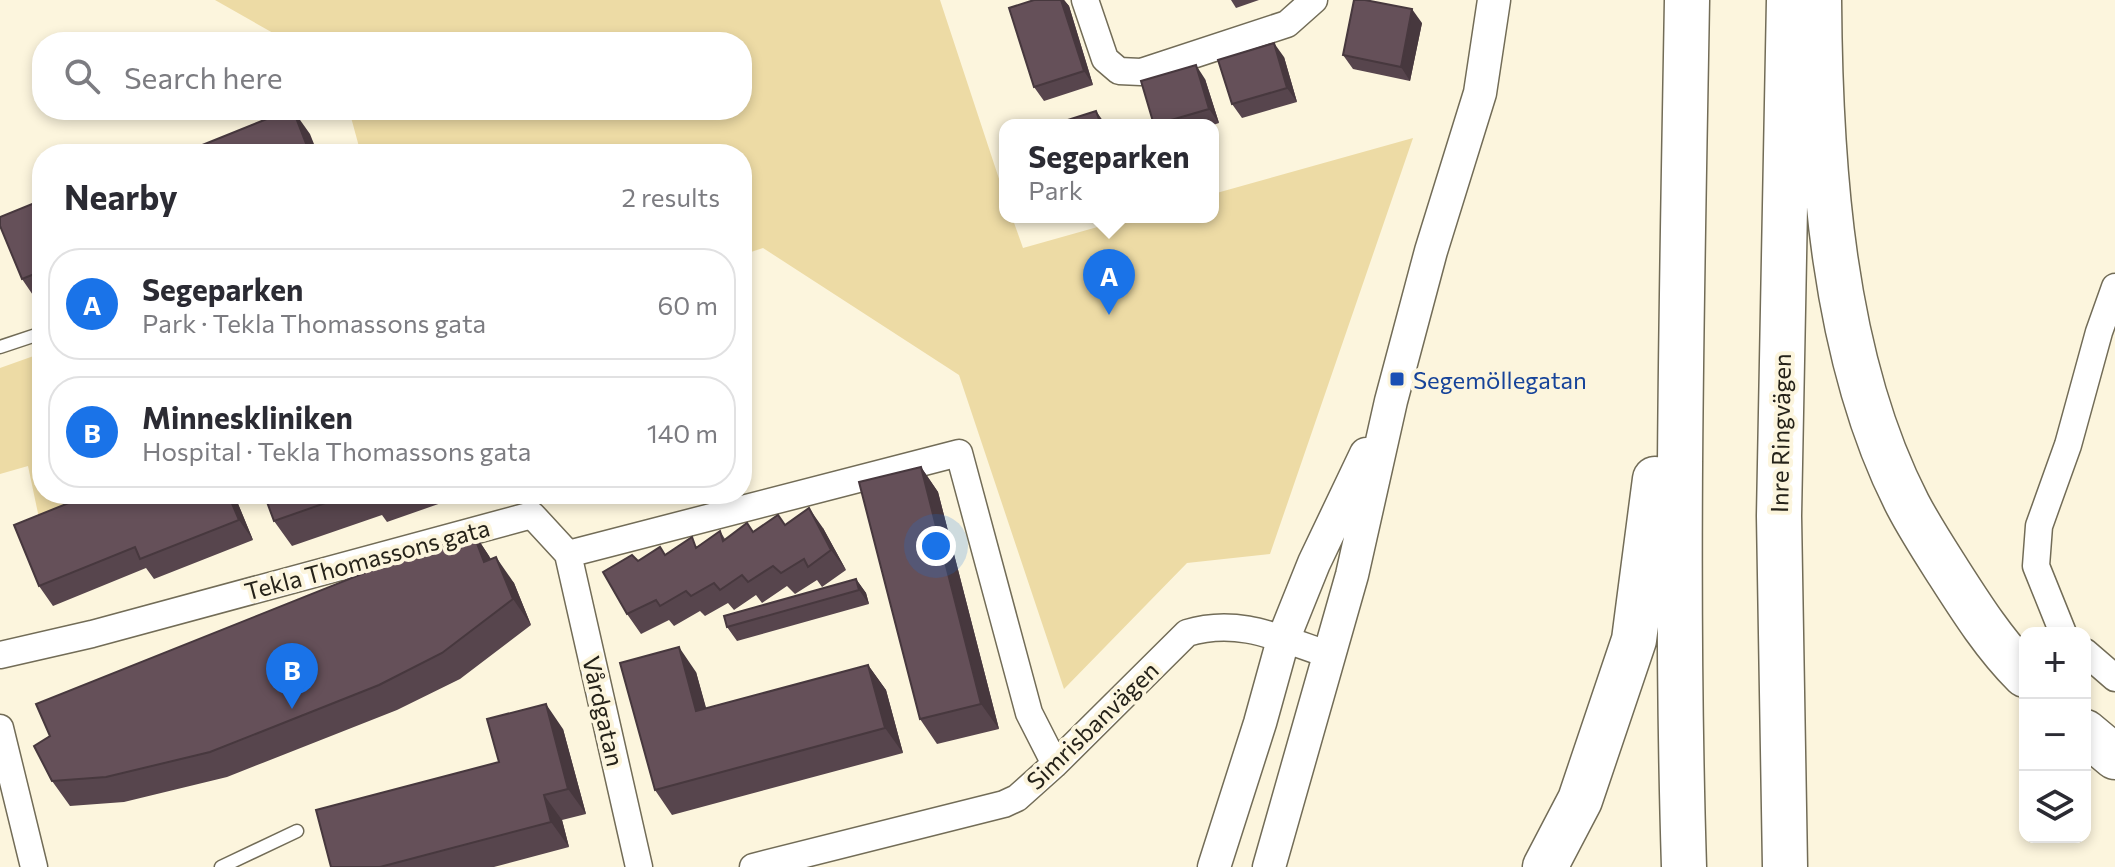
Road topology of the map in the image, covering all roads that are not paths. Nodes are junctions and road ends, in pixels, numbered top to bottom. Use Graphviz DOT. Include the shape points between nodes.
graph roads {
  1 [pos="1085,0"];
  2 [pos="1314,0"];
  3 [pos="1494,0"];
  4 [pos="1687,0"];
  5 [pos="1789,0"];
  6 [pos="1819,0"];
  7 [pos="1684,190"];
  8 [pos="2115,287"];
  9 [pos="32,336"];
  10 [pos="0,347"];
  11 [pos="1391,401"];
  12 [pos="568,554"];
  13 [pos="2061,627"];
  14 [pos="1283,640"];
  15 [pos="0,655"];
  16 [pos="1330,655"];
  17 [pos="2091,657"];
  18 [pos="2019,668"];
  19 [pos="2115,678"];
  20 [pos="0,728"];
  21 [pos="2091,737"];
  22 [pos="2115,757"];
  23 [pos="1055,764"];
  24 [pos="297,831"];
  25 [pos="34,867"];
  26 [pos="221,867"];
  27 [pos="639,867"];
  28 [pos="753,867"];
  29 [pos="1214,867"];
  30 [pos="1269,867"];
  31 [pos="1545,867"];
  32 [pos="1684,867"];
  33 [pos="1785,867"];
  1 -- 2 [label="street" via="1105,59 1119,71 1141,72 1287,24"];
  3 -- 11 [label="street" via="1480,93"];
  4 -- 7 [label="highway"];
  5 -- 33 [label="highway, Inre Ringvägen" via="1779,516"];
  6 -- 18 [label="highway" via="1828,211 1857,366 1907,504 1974,613"];
  7 -- 31 [label="highway" via="1651,526 1634,640 1580,800"];
  7 -- 32 [label="highway"];
  8 -- 13 [label="street" via="2039,526 2036,566"];
  9 -- 10 [label="lane"];
  11 -- 14 [label="street"];
  11 -- 16 [label="street"];
  12 -- 15 [label="street, Tekla Thomassons gata" via="532,515"];
  12 -- 23 [label="street" via="959,453 1029,713"];
  12 -- 27 [label="street, Vårdgatan"];
  14 -- 16 [label="street, Simrisbanvägen"];
  14 -- 23 [label="street, Simrisbanvägen" via="1229,626 1187,633"];
  14 -- 29 [label="street"];
  16 -- 30 [label="street"];
  17 -- 19 [label="street"];
  20 -- 25 [label="street"];
  21 -- 22 [label="highway"];
  23 -- 28 [label="street, Simrisbanvägen" via="1004,804"];
  24 -- 26 [label="lane"];
}
